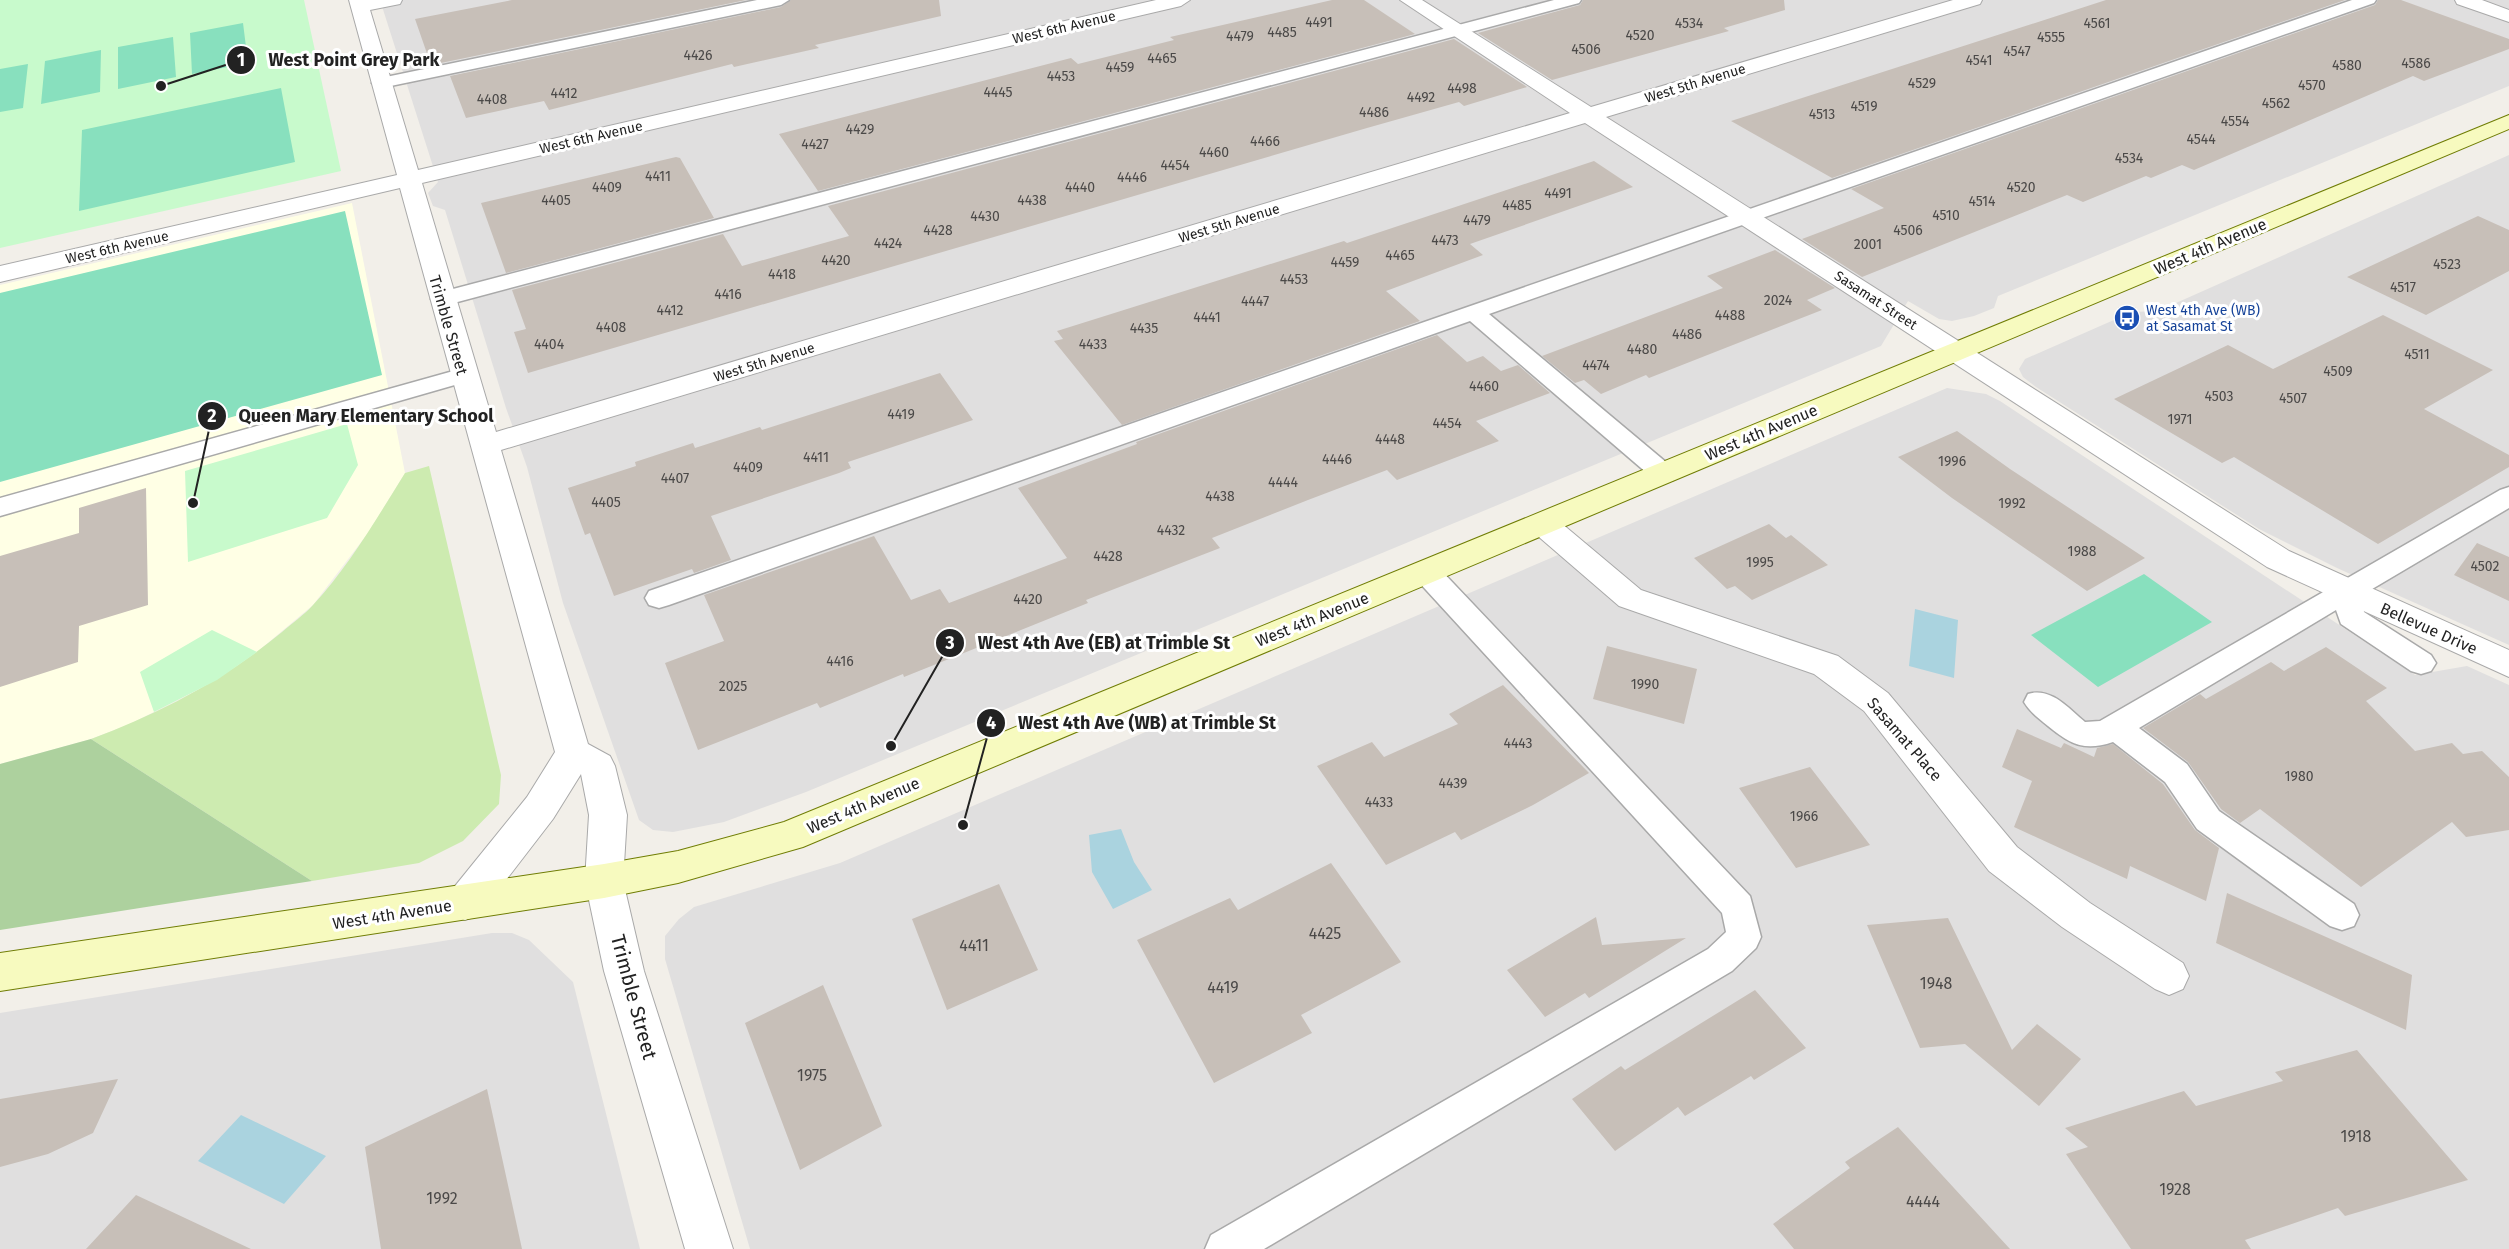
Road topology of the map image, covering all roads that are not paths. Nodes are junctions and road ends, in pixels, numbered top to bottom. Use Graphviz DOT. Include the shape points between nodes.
graph roads {
  1 [pos="393,0"];
  2 [pos="781,0"];
  3 [pos="1181,0"];
  4 [pos="1409,0"];
  5 [pos="1572,0"];
  6 [pos="1973,0"];
  7 [pos="2368,0"];
  8 [pos="2464,0"];
  9 [pos="359,3"];
  10 [pos="2509,16"];
  11 [pos="1456,30"];
  12 [pos="381,83"];
  13 [pos="1588,115"];
  14 [pos="2509,121"];
  15 [pos="408,179"];
  16 [pos="1745,216"];
  17 [pos="0,274"];
  18 [pos="442,299"];
  19 [pos="1473,312"];
  20 [pos="1955,350"];
  21 [pos="464,375"];
  22 [pos="485,445"];
  23 [pos="1664,474"];
  24 [pos="2509,496"];
  25 [pos="0,507"];
  26 [pos="1543,524"];
  27 [pos="1426,572"];
  28 [pos="2348,593"];
  29 [pos="659,598"];
  30 [pos="2421,663"];
  31 [pos="2509,664"];
  32 [pos="2039,702"];
  33 [pos="2115,727"];
  34 [pos="573,753"];
  35 [pos="604,881"];
  36 [pos="465,903"];
  37 [pos="2342,915"];
  38 [pos="0,972"];
  39 [pos="2169,976"];
  40 [pos="709,1249"];
  41 [pos="1225,1249"];
  1 -- 9 [label="street"];
  2 -- 12 [label="lane"];
  3 -- 15 [label="street, West 6th Avenue"];
  4 -- 11 [label="street, Sasamat Street"];
  5 -- 11 [label="lane"];
  6 -- 13 [label="street, West 5th Avenue"];
  7 -- 16 [label="lane"];
  8 -- 10 [label="street"];
  9 -- 12 [label="street, Trimble Street"];
  11 -- 13 [label="street, Sasamat Street"];
  11 -- 18 [label="lane"];
  12 -- 15 [label="street, Trimble Street"];
  13 -- 16 [label="street, Sasamat Street"];
  13 -- 22 [label="street, West 5th Avenue"];
  14 -- 20 [label="main road, West 4th Avenue"];
  15 -- 17 [label="street, West 6th Avenue"];
  15 -- 18 [label="street, Trimble Street"];
  16 -- 19 [label="lane"];
  16 -- 20 [label="street, Sasamat Street"];
  18 -- 21 [label="street, Trimble Street"];
  19 -- 23 [label="lane"];
  19 -- 29 [label="lane"];
  20 -- 23 [label="main road, West 4th Avenue"];
  20 -- 28 [label="street, Sasamat Street" via="2278,559"];
  21 -- 22 [label="street, Trimble Street"];
  21 -- 25 [label="lane"];
  22 -- 34 [label="street, Trimble Street"];
  23 -- 26 [label="main road, West 4th Avenue"];
  24 -- 28 [label="lane"];
  26 -- 27 [label="main road, West 4th Avenue"];
  26 -- 39 [label="street, Sasamat Place" via="1630,598 1826,665 1876,702 2003,859 2076,915"];
  27 -- 35 [label="main road, West 4th Avenue" via="790,836 678,867"];
  27 -- 41 [label="lane" via="1738,907 1744,937 1720,960"];
  28 -- 30 [label="lane" via="2351,617"];
  28 -- 31 [label="street, Bellevue Drive"];
  28 -- 33 [label="lane"];
  32 -- 33 [label="lane" via="2079,734 2105,733"];
  33 -- 37 [label="lane" via="2176,773 2208,820"];
  34 -- 35 [label="street, Trimble Street" via="597,766 608,815"];
  34 -- 36 [label="street" via="540,808"];
  35 -- 36 [label="main road, West 4th Avenue"];
  35 -- 40 [label="street, Trimble Street" via="624,970"];
  36 -- 38 [label="main road, West 4th Avenue"];
}
